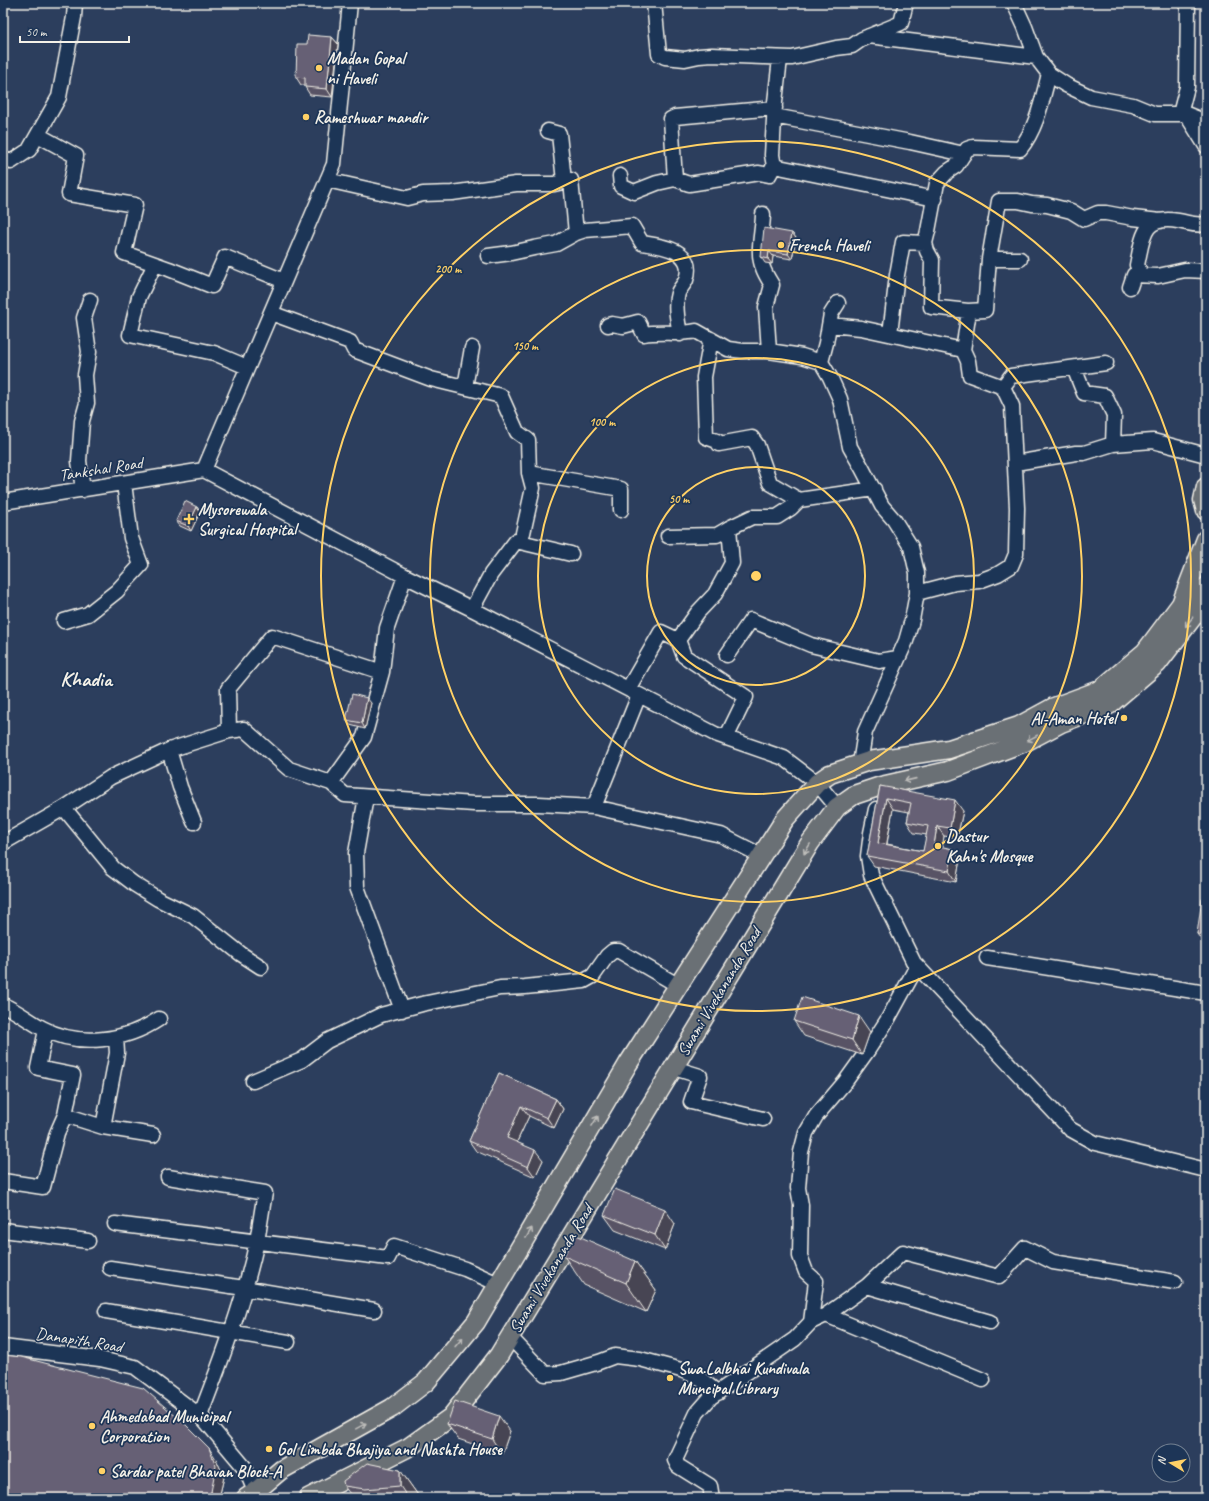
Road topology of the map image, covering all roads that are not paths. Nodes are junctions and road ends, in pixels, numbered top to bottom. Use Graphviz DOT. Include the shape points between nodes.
graph roads {
  1 [pos="74,3"];
  2 [pos="350,3"];
  3 [pos="654,3"];
  4 [pos="906,3"];
  5 [pos="1014,3"];
  6 [pos="1188,3"];
  7 [pos="868,36"];
  8 [pos="1036,57"];
  9 [pos="780,59"];
  10 [pos="1049,74"];
  11 [pos="774,112"];
  12 [pos="1183,114"];
  13 [pos="1206,122"];
  14 [pos="548,131"];
  15 [pos="38,135"];
  16 [pos="1206,146"];
  17 [pos="964,154"];
  18 [pos="3,158"];
  19 [pos="774,166"];
  20 [pos="620,176"];
  21 [pos="675,179"];
  22 [pos="327,180"];
  23 [pos="564,181"];
  24 [pos="935,199"];
  25 [pos="763,214"];
  26 [pos="1160,221"];
  27 [pos="1206,224"];
  28 [pos="576,233"];
  29 [pos="925,243"];
  30 [pos="488,256"];
  31 [pos="989,259"];
  32 [pos="1020,259"];
  33 [pos="155,264"];
  34 [pos="1206,271"];
  35 [pos="1142,274"];
  36 [pos="284,281"];
  37 [pos="1130,287"];
  38 [pos="90,300"];
  39 [pos="838,303"];
  40 [pos="969,311"];
  41 [pos="271,313"];
  42 [pos="608,325"];
  43 [pos="830,325"];
  44 [pos="680,334"];
  45 [pos="890,334"];
  46 [pos="711,339"];
  47 [pos="472,348"];
  48 [pos="963,350"];
  49 [pos="769,351"];
  50 [pos="821,362"];
  51 [pos="1106,363"];
  52 [pos="247,368"];
  53 [pos="1074,368"];
  54 [pos="465,387"];
  55 [pos="1003,387"];
  56 [pos="1113,444"];
  57 [pos="1206,455"];
  58 [pos="1015,463"];
  59 [pos="204,470"];
  60 [pos="529,473"];
  61 [pos="124,483"];
  62 [pos="1206,487"];
  63 [pos="874,489"];
  64 [pos="83,490"];
  65 [pos="799,500"];
  66 [pos="3,502"];
  67 [pos="621,510"];
  68 [pos="1206,511"];
  69 [pos="729,528"];
  70 [pos="523,533"];
  71 [pos="668,536"];
  72 [pos="1206,539"];
  73 [pos="571,554"];
  74 [pos="405,576"];
  75 [pos="1206,587"];
  76 [pos="917,593"];
  77 [pos="472,609"];
  78 [pos="64,621"];
  79 [pos="678,640"];
  80 [pos="727,655"];
  81 [pos="898,658"];
  82 [pos="382,672"];
  83 [pos="633,692"];
  84 [pos="229,731"];
  85 [pos="726,738"];
  86 [pos="169,750"];
  87 [pos="860,764"];
  88 [pos="331,783"];
  89 [pos="817,783"];
  90 [pos="881,786"];
  91 [pos="366,796"];
  92 [pos="594,807"];
  93 [pos="837,807"];
  94 [pos="64,808"];
  95 [pos="194,822"];
  96 [pos="3,843"];
  97 [pos="762,856"];
  98 [pos="987,958"];
  99 [pos="917,966"];
  100 [pos="261,967"];
  101 [pos="679,986"];
  102 [pos="1206,993"];
  103 [pos="3,1005"];
  104 [pos="402,1010"];
  105 [pos="159,1019"];
  106 [pos="46,1030"];
  107 [pos="116,1037"];
  108 [pos="674,1068"];
  109 [pos="253,1081"];
  110 [pos="65,1115"];
  111 [pos="763,1119"];
  112 [pos="103,1127"];
  113 [pos="154,1135"];
  114 [pos="1206,1170"];
  115 [pos="168,1177"];
  116 [pos="3,1181"];
  117 [pos="116,1224"];
  118 [pos="3,1230"];
  119 [pos="88,1241"];
  120 [pos="257,1242"];
  121 [pos="110,1268"];
  122 [pos="1175,1282"];
  123 [pos="498,1284"];
  124 [pos="867,1286"];
  125 [pos="244,1288"];
  126 [pos="374,1310"];
  127 [pos="106,1311"];
  128 [pos="826,1315"];
  129 [pos="811,1322"];
  130 [pos="990,1322"];
  131 [pos="232,1332"];
  132 [pos="510,1338"];
  133 [pos="288,1342"];
  134 [pos="3,1347"];
  135 [pos="983,1380"];
  136 [pos="718,1393"];
  137 [pos="200,1416"];
  138 [pos="253,1496"];
  139 [pos="308,1498"];
  140 [pos="712,1498"];
  1 -- 15 [label="street" via="74,17 59,97"];
  2 -- 22 [label="street" via="334,164"];
  3 -- 9 [label="street" via="659,54 665,58 736,55"];
  4 -- 7 [label="street" via="901,23"];
  5 -- 8 [label="street"];
  6 -- 12 [label="street" via="1187,87"];
  7 -- 8 [label="street"];
  7 -- 9 [label="street" via="852,46"];
  8 -- 10 [label="street"];
  9 -- 11 [label="street"];
  10 -- 12 [label="street" via="1091,97 1133,105 1155,114"];
  10 -- 17 [label="street" via="1029,138 1020,149 973,147 967,149"];
  11 -- 17 [label="street"];
  11 -- 19 [label="street"];
  11 -- 21 [label="street" via="671,119"];
  12 -- 13 [label="street"];
  12 -- 16 [label="street"];
  14 -- 23 [label="street" via="559,134"];
  15 -- 18 [label="street" via="30,150 11,162"];
  15 -- 33 [label="street" via="76,156 69,194 135,204 124,253"];
  17 -- 24 [label="street" via="956,166 938,183"];
  19 -- 21 [label="street" via="769,175 759,173 689,184"];
  19 -- 24 [label="street"];
  20 -- 21 [label="street" via="621,186 634,192"];
  22 -- 23 [label="street" via="407,198 423,194 452,193 516,184 554,184"];
  22 -- 36 [label="street"];
  23 -- 28 [label="street" via="571,180"];
  24 -- 29 [label="street"];
  25 -- 49 [label="street" via="769,232 760,248 762,267 772,286 766,307"];
  26 -- 27 [label="street" via="1177,221 1195,226"];
  26 -- 31 [label="street" via="1106,213 1098,213 1084,219 1071,211 1047,205 995,199"];
  26 -- 35 [label="street" via="1149,225 1145,233 1137,265"];
  28 -- 30 [label="street" via="556,244"];
  28 -- 44 [label="street" via="632,226 642,243 664,246 679,252 688,266 686,280 678,293"];
  29 -- 40 [label="street" via="926,251 932,260 931,307"];
  29 -- 45 [label="street" via="903,242"];
  31 -- 32 [label="street"];
  31 -- 40 [label="street" via="985,310"];
  33 -- 36 [label="street" via="212,286 225,256"];
  33 -- 52 [label="street" via="140,297 130,334 214,353"];
  34 -- 35 [label="street" via="1185,270 1158,276"];
  35 -- 37 [label="street" via="1134,275"];
  36 -- 41 [label="street"];
  38 -- 64 [label="street" via="84,318 89,352 86,375 87,402 82,421 79,461"];
  39 -- 43 [label="street"];
  40 -- 48 [label="street"];
  41 -- 52 [label="street"];
  41 -- 54 [label="street" via="350,342 354,350 431,379"];
  42 -- 44 [label="street" via="623,326 638,322 644,334"];
  43 -- 45 [label="street"];
  43 -- 50 [label="street"];
  44 -- 46 [label="street" via="696,331"];
  45 -- 48 [label="street"];
  46 -- 49 [label="street" via="728,349 743,352"];
  46 -- 65 [label="street" via="704,377 706,437 719,444 752,438 757,445 770,483"];
  47 -- 54 [label="street"];
  48 -- 55 [label="street" via="970,374"];
  49 -- 50 [label="street"];
  50 -- 63 [label="street" via="840,399 850,447"];
  51 -- 53 [label="street"];
  52 -- 59 [label="street"];
  53 -- 55 [label="street" via="1011,376"];
  53 -- 56 [label="street" via="1084,393 1105,396 1114,414"];
  54 -- 60 [label="street" via="501,396 517,432 528,440"];
  55 -- 58 [label="street" via="1012,406"];
  56 -- 57 [label="street" via="1153,441"];
  56 -- 58 [label="street" via="1084,453"];
  58 -- 76 [label="street" via="1016,554 1011,566 979,581 954,583"];
  59 -- 61 [label="street, Tankshal Road"];
  59 -- 74 [label="street"];
  60 -- 67 [label="street" via="621,489"];
  60 -- 70 [label="street" via="533,488"];
  61 -- 64 [label="street, Tankshal Road"];
  61 -- 78 [label="street" via="132,538 141,565 117,590 88,614"];
  62 -- 68 [label="main road" via="1203,500"];
  63 -- 65 [label="street"];
  63 -- 76 [label="street" via="882,506 911,547 917,572"];
  64 -- 66 [label="street, Tankshal Road"];
  65 -- 69 [label="street" via="777,516 752,517"];
  69 -- 71 [label="street" via="717,536"];
  69 -- 79 [label="street" via="732,563 715,594"];
  72 -- 87 [label="main road" via="1181,604 1145,652 1100,690 1054,707 1019,726 949,748"];
  73 -- 77 [label="street" via="516,542 491,574"];
  74 -- 77 [label="street"];
  74 -- 82 [label="street" via="387,628"];
  75 -- 90 [label="main road, Swami Vivekananda Road, one-way" via="1196,613 1157,664 1109,705 948,771"];
  76 -- 81 [label="street" via="906,641"];
  77 -- 83 [label="street"];
  79 -- 83 [label="street" via="661,632"];
  79 -- 85 [label="street" via="684,656 746,696"];
  80 -- 81 [label="street" via="750,620 811,645 879,661"];
  81 -- 87 [label="street" via="865,732"];
  82 -- 84 [label="street" via="272,636 228,689"];
  82 -- 88 [label="street" via="364,737"];
  83 -- 85 [label="street"];
  83 -- 92 [label="street"];
  84 -- 86 [label="street"];
  84 -- 88 [label="street" via="244,729 289,770"];
  85 -- 89 [label="street" via="784,758"];
  86 -- 94 [label="street" via="111,777"];
  86 -- 95 [label="street"];
  87 -- 89 [label="main road" via="830,774"];
  88 -- 91 [label="street" via="345,795"];
  89 -- 93 [label="street"];
  89 -- 97 [label="main road" via="785,819"];
  90 -- 93 [label="main road, Swami Vivekananda Road" via="854,795"];
  90 -- 99 [label="street" via="870,833 870,875"];
  91 -- 92 [label="street" via="474,804"];
  91 -- 104 [label="street" via="356,853 357,887"];
  92 -- 97 [label="street" via="722,835"];
  93 -- 108 [label="main road, Swami Vivekananda Road, one-way" via="810,843"];
  94 -- 96 [label="street"];
  94 -- 100 [label="street" via="113,868 158,899 194,916"];
  97 -- 101 [label="main road"];
  98 -- 102 [label="street"];
  99 -- 114 [label="street" via="1070,1129 1095,1143"];
  99 -- 129 [label="street" via="868,1050 816,1116 806,1134 801,1152 798,1188 801,1205 800,1256 806,1272 816,1282"];
  101 -- 104 [label="street" via="619,950 607,956 593,976 584,981 500,988"];
  123 -- 101 [label="main road, one-way" via="628,1064"];
  103 -- 106 [label="street"];
  104 -- 109 [label="street" via="381,1015 326,1041 302,1060"];
  105 -- 107 [label="street" via="146,1027"];
  106 -- 107 [label="street" via="68,1038"];
  106 -- 110 [label="street" via="38,1068 72,1075"];
  107 -- 112 [label="street" via="117,1053"];
  108 -- 111 [label="street" via="700,1076 691,1102"];
  108 -- 132 [label="main road, Swami Vivekananda Road"];
  110 -- 112 [label="street"];
  110 -- 116 [label="street" via="57,1133 43,1187"];
  112 -- 113 [label="street"];
  115 -- 120 [label="street" via="265,1193"];
  117 -- 120 [label="street"];
  118 -- 119 [label="street"];
  120 -- 123 [label="street" via="388,1258 394,1246 466,1269"];
  120 -- 125 [label="street"];
  121 -- 125 [label="street"];
  122 -- 124 [label="street" via="1053,1262 1025,1248 999,1278 903,1252"];
  138 -- 123 [label="main road, one-way" via="280,1470 392,1408 426,1382 476,1322"];
  124 -- 128 [label="street"];
  124 -- 130 [label="street"];
  125 -- 126 [label="street"];
  125 -- 131 [label="street"];
  127 -- 131 [label="street"];
  128 -- 129 [label="street"];
  128 -- 135 [label="street"];
  129 -- 136 [label="street" via="795,1338"];
  131 -- 133 [label="street"];
  131 -- 137 [label="street"];
  132 -- 136 [label="street" via="546,1374 561,1373 614,1356 640,1359 681,1370 698,1377"];
  132 -- 139 [label="main road, Swami Vivekananda Road" via="452,1417 409,1447"];
  134 -- 137 [label="street, Danapith Road" via="100,1359 135,1367"];
  136 -- 140 [label="street" via="697,1413 675,1460 678,1466 710,1486"];
  137 -- 138 [label="street, Danapith Road" via="245,1468"];
}
